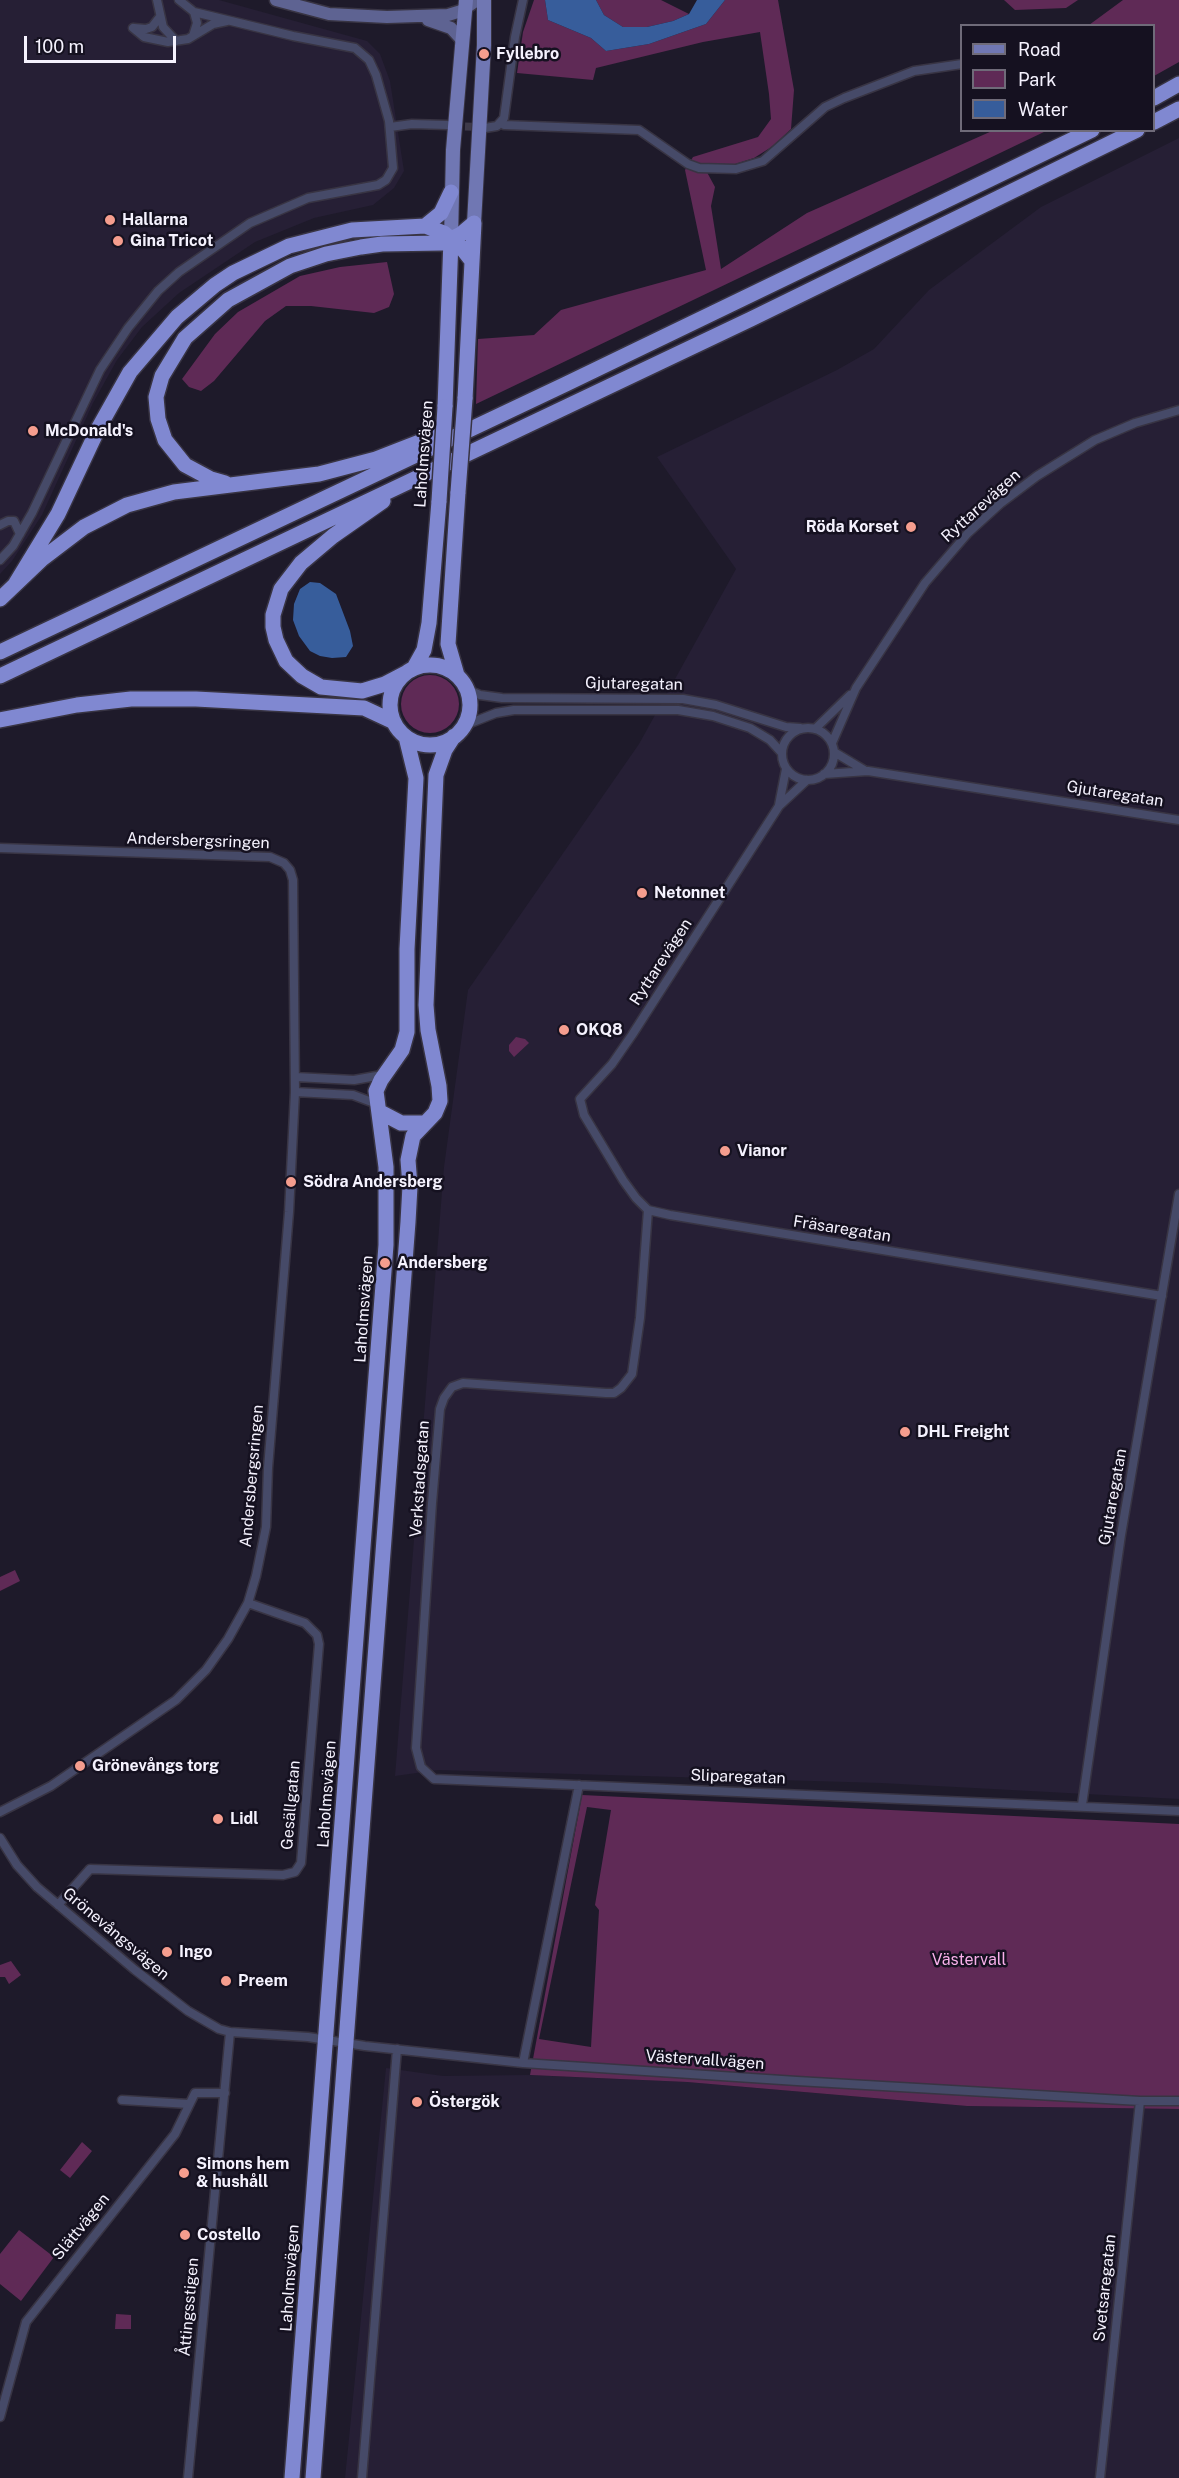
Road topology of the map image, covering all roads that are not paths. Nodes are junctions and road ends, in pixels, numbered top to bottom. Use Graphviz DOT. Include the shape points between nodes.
graph roads {
  1 [pos="158,0"];
  2 [pos="178,0"];
  3 [pos="276,0"];
  4 [pos="484,0"];
  5 [pos="523,0"];
  6 [pos="466,2"];
  7 [pos="194,12"];
  8 [pos="412,17"];
  9 [pos="159,18"];
  10 [pos="230,20"];
  11 [pos="193,36"];
  12 [pos="462,40"];
  13 [pos="176,41"];
  14 [pos="484,45"];
  15 [pos="960,64"];
  16 [pos="1179,84"];
  17 [pos="1155,97"];
  18 [pos="1179,109"];
  19 [pos="1155,121"];
  20 [pos="501,123"];
  21 [pos="447,125"];
  22 [pos="390,127"];
  23 [pos="485,128"];
  24 [pos="1088,132"];
  25 [pos="1133,132"];
  26 [pos="451,192"];
  27 [pos="474,223"];
  28 [pos="425,226"];
  29 [pos="451,239"];
  30 [pos="422,245"];
  31 [pos="472,261"];
  32 [pos="450,271"];
  33 [pos="566,384"];
  34 [pos="1179,410"];
  35 [pos="428,471"];
  36 [pos="233,485"];
  37 [pos="0,525"];
  38 [pos="20,534"];
  39 [pos="0,560"];
  40 [pos="16,583"];
  41 [pos="0,599"];
  42 [pos="0,652"];
  43 [pos="410,670"];
  44 [pos="457,675"];
  45 [pos="0,676"];
  46 [pos="466,688"];
  47 [pos="856,688"];
  48 [pos="0,720"];
  49 [pos="394,722"];
  50 [pos="800,728"];
  51 [pos="816,728"];
  52 [pos="459,731"];
  53 [pos="406,737"];
  54 [pos="833,748"];
  55 [pos="782,752"];
  56 [pos="786,769"];
  57 [pos="867,771"];
  58 [pos="824,774"];
  59 [pos="807,780"];
  60 [pos="779,806"];
  61 [pos="1179,820"];
  62 [pos="0,848"];
  63 [pos="386,1074"];
  64 [pos="295,1077"];
  65 [pos="295,1092"];
  66 [pos="379,1108"];
  67 [pos="425,1123"];
  68 [pos="1179,1194"];
  69 [pos="648,1210"];
  70 [pos="1162,1296"];
  71 [pos="248,1603"];
  72 [pos="579,1785"];
  73 [pos="1082,1805"];
  74 [pos="1179,1811"];
  75 [pos="0,1812"];
  76 [pos="0,1838"];
  77 [pos="58,1905"];
  78 [pos="230,2032"];
  79 [pos="324,2040"];
  80 [pos="346,2043"];
  81 [pos="397,2049"];
  82 [pos="523,2063"];
  83 [pos="225,2093"];
  84 [pos="122,2100"];
  85 [pos="1140,2101"];
  86 [pos="1179,2101"];
  87 [pos="189,2104"];
  88 [pos="0,2417"];
  89 [pos="188,2478"];
  90 [pos="292,2478"];
  91 [pos="313,2478"];
  92 [pos="362,2478"];
  93 [pos="1100,2478"];
  1 -- 9 [label="street"];
  2 -- 7 [label="street"];
  3 -- 8 [label="street" via="329,14"];
  4 -- 14 [label="main road"];
  5 -- 20 [label="street"];
  6 -- 8 [label="street" via="448,15"];
  6 -- 12 [label="main road, Laholmsvägen"];
  6 -- 14 [label="main road"];
  7 -- 10 [label="street"];
  7 -- 11 [label="street" via="197,23"];
  8 -- 12 [label="street" via="452,28"];
  9 -- 13 [label="street" via="167,34"];
  9 -- 13 [label="street" via="152,27 133,28 152,40"];
  10 -- 11 [label="street" via="213,24"];
  10 -- 22 [label="street" via="355,48 369,60 376,75"];
  11 -- 13 [label="street"];
  12 -- 26 [label="main road, Laholmsvägen"];
  14 -- 27 [label="main road"];
  15 -- 20 [label="street" via="914,71 844,98 814,116 774,154 736,169 688,164 639,130"];
  16 -- 17 [label="highway"];
  18 -- 19 [label="highway"];
  20 -- 23 [label="street"];
  21 -- 22 [label="street"];
  22 -- 38 [label="street" via="394,164 386,180 378,185 308,198 250,223 153,295 100,370"];
  24 -- 33 [label="highway"];
  25 -- 35 [label="highway" via="751,319"];
  26 -- 28 [label="highway" via="441,213"];
  26 -- 29 [label="main road, Laholmsvägen"];
  27 -- 29 [label="highway"];
  27 -- 31 [label="highway"];
  28 -- 29 [label="highway"];
  28 -- 40 [label="highway" via="352,230 289,246 233,273 185,309 130,372 58,514"];
  29 -- 30 [label="highway" via="437,245"];
  29 -- 31 [label="highway"];
  29 -- 32 [label="highway, Laholmsvägen"];
  30 -- 32 [label="highway"];
  30 -- 36 [label="highway" via="361,247 290,266 228,300 177,349 158,386 156,405 162,431 185,465 211,480"];
  31 -- 44 [label="highway, bridge" via="448,644"];
  32 -- 43 [label="highway, Laholmsvägen, bridge" via="445,407 429,623 424,650"];
  33 -- 36 [label="highway" via="546,385 376,459 309,476"];
  33 -- 42 [label="highway"];
  34 -- 47 [label="street, Ryttarevägen" via="1135,423 1095,441 1001,503 968,533 925,583"];
  35 -- 43 [label="highway" via="316,549 285,583 273,615 276,640 286,661 321,687 362,691"];
  35 -- 45 [label="highway"];
  36 -- 40 [label="highway" via="148,498 104,515 63,542"];
  37 -- 38 [label="street" via="14,521"];
  38 -- 39 [label="street"];
  40 -- 41 [label="highway"];
  43 -- 44 [label="highway" via="436,665"];
  43 -- 49 [label="highway, Laholmsvägen" via="397,681 390,698"];
  44 -- 46 [label="highway"];
  46 -- 50 [label="street, Gjutaregatan" via="502,698 683,699"];
  46 -- 52 [label="highway" via="469,707"];
  47 -- 51 [label="street, Ryttarevägen"];
  47 -- 54 [label="street, Ryttarevägen"];
  48 -- 49 [label="highway" via="131,699 196,699 364,708"];
  49 -- 53 [label="highway, Laholmsvägen"];
  50 -- 51 [label="street"];
  50 -- 55 [label="street" via="787,737"];
  51 -- 54 [label="street"];
  52 -- 53 [label="highway" via="443,742 430,744"];
  52 -- 55 [label="street, Gjutaregatan" via="496,712 514,710 678,710 750,728"];
  52 -- 67 [label="highway" via="442,757 436,775 426,987 428,1030 440,1101"];
  53 -- 63 [label="highway, Laholmsvägen" via="416,778 407,1032 402,1050"];
  54 -- 57 [label="street, Gjutaregatan"];
  54 -- 58 [label="street, Ryttarevägen" via="830,768"];
  55 -- 56 [label="street, Ryttarevägen"];
  56 -- 59 [label="street"];
  56 -- 60 [label="street, Ryttarevägen"];
  57 -- 58 [label="street, Gjutaregatan"];
  57 -- 61 [label="street, Gjutaregatan"];
  58 -- 59 [label="street, Ryttarevägen"];
  59 -- 60 [label="street, Ryttarevägen"];
  60 -- 69 [label="street, Ryttarevägen" via="632,1035 580,1099 584,1115 623,1180"];
  62 -- 64 [label="street, Andersbergsringen" via="270,857 284,863 293,880"];
  63 -- 64 [label="street" via="354,1080"];
  63 -- 66 [label="highway, Laholmsvägen" via="376,1091"];
  64 -- 65 [label="street, Andersbergsringen"];
  65 -- 66 [label="street" via="353,1095"];
  65 -- 71 [label="street, Andersbergsringen" via="266,1527"];
  66 -- 67 [label="highway" via="400,1124"];
  66 -- 79 [label="highway, Laholmsvägen" via="387,1179 386,1245"];
  67 -- 80 [label="highway" via="410,1143 408,1160 408,1222"];
  68 -- 70 [label="street, Gjutaregatan"];
  69 -- 70 [label="street, Fräsaregatan"];
  69 -- 72 [label="street, Verkstadsgatan" via="632,1374 621,1388 606,1393 464,1383 447,1392 440,1409 416,1748 421,1767 434,1779"];
  70 -- 73 [label="street, Gjutaregatan" via="1121,1534"];
  71 -- 75 [label="street, Andersbergsringen" via="206,1670 176,1700 51,1786"];
  71 -- 77 [label="street, Gesällgatan" via="305,1623 317,1635 319,1644 301,1863 295,1872 284,1875 90,1869"];
  72 -- 73 [label="street, Sliparegatan"];
  72 -- 82 [label="street"];
  73 -- 74 [label="street, Sliparegatan"];
  76 -- 77 [label="street, Grönevångsvägen" via="17,1865"];
  77 -- 78 [label="street, Grönevångsvägen" via="188,2011"];
  78 -- 79 [label="street, Västervallvägen"];
  78 -- 83 [label="street, Åttingsstigen"];
  79 -- 80 [label="street, Västervallvägen"];
  79 -- 90 [label="highway, Laholmsvägen"];
  80 -- 81 [label="street, Västervallvägen"];
  80 -- 91 [label="highway"];
  81 -- 82 [label="street, Västervallvägen"];
  81 -- 92 [label="street"];
  82 -- 85 [label="street, Västervallvägen"];
  83 -- 87 [label="street" via="195,2093"];
  83 -- 89 [label="street, Åttingsstigen"];
  84 -- 87 [label="street"];
  85 -- 86 [label="street, Västervallvägen"];
  85 -- 93 [label="street, Svetsaregatan"];
  87 -- 88 [label="street, Slättvägen" via="175,2134 26,2322"];
}
